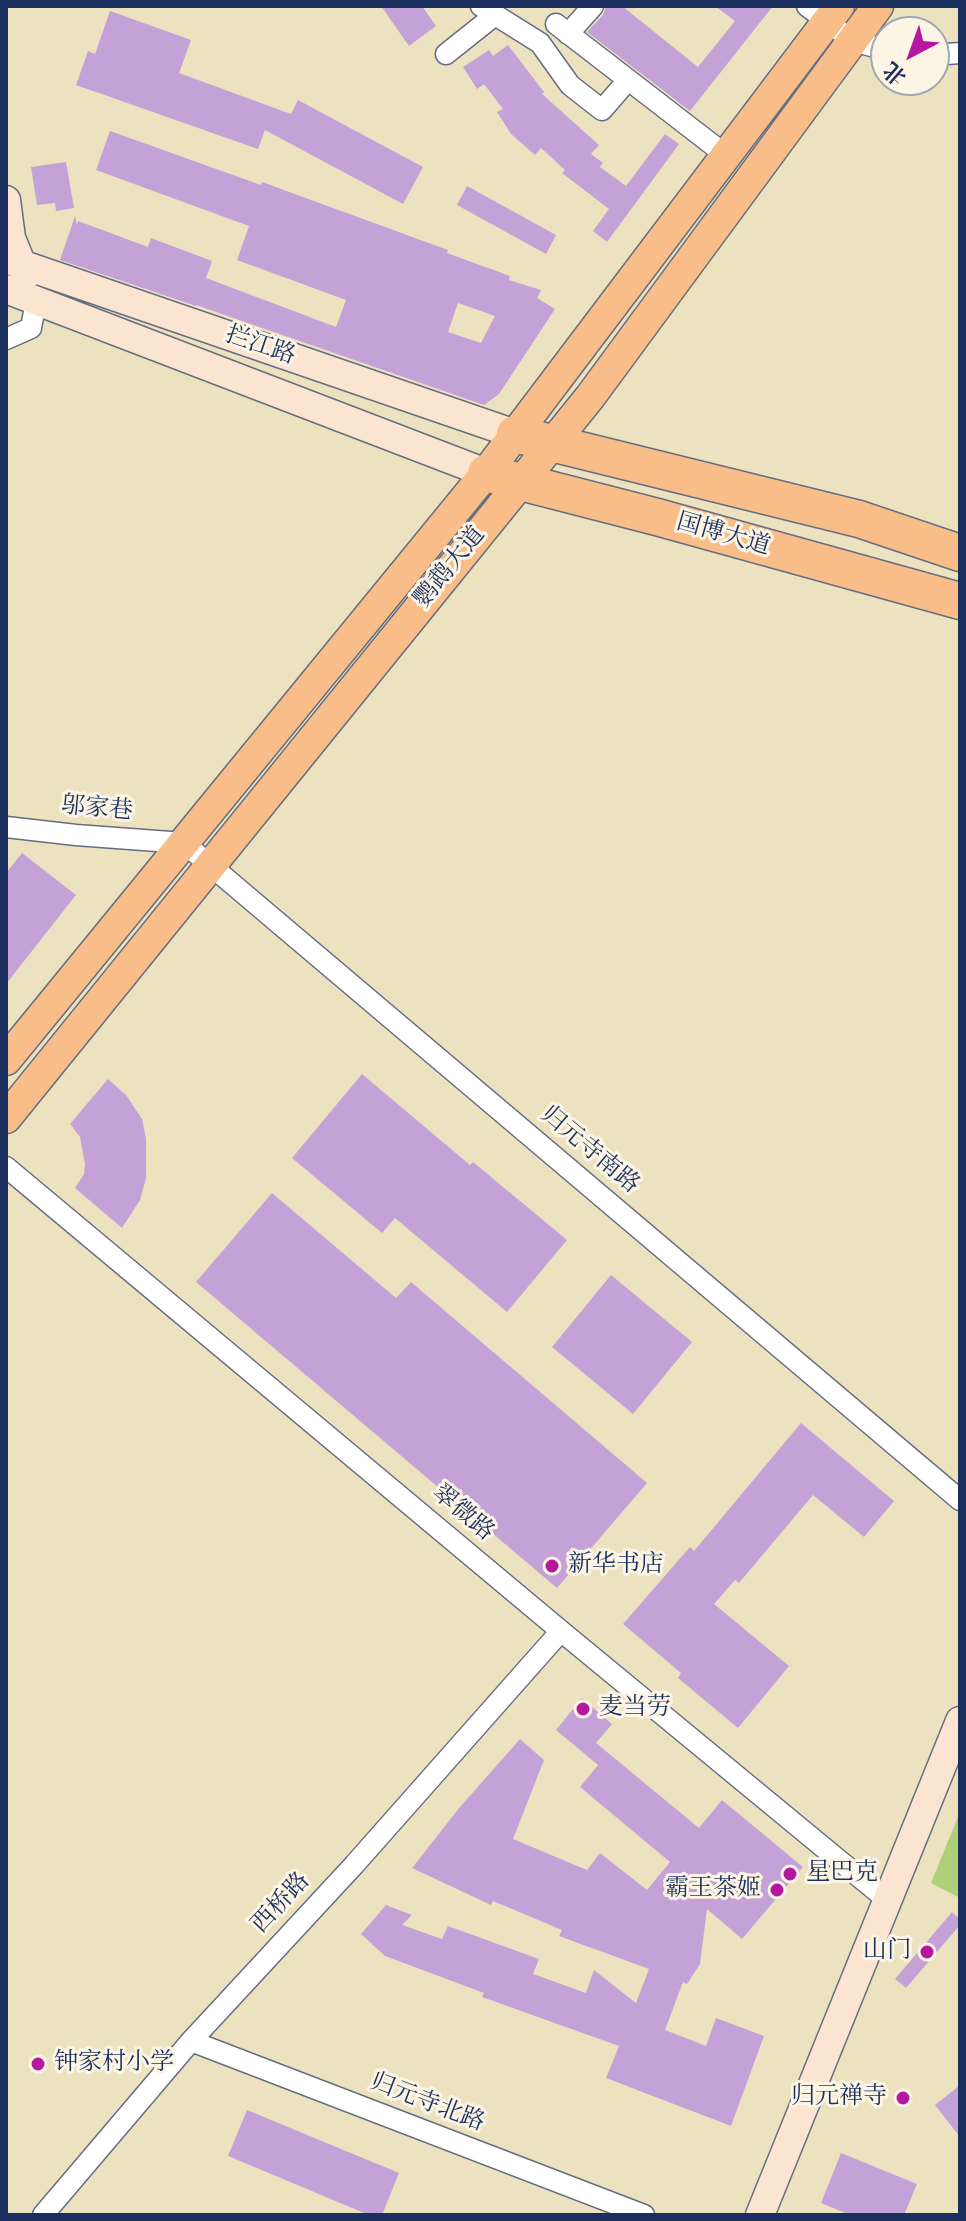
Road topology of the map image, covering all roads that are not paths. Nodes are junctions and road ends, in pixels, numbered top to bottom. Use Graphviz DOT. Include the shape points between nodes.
graph roads {
  1 [pos="593,6"];
  2 [pos="878,6"];
  3 [pos="488,10"];
  4 [pos="824,11"];
  5 [pos="853,41"];
  6 [pos="870,46"];
  7 [pos="446,54"];
  8 [pos="628,80"];
  9 [pos="727,156"];
  10 [pos="6,200"];
  11 [pos="14,263"];
  12 [pos="6,289"];
  13 [pos="36,301"];
  14 [pos="6,339"];
  15 [pos="515,434"];
  16 [pos="554,443"];
  17 [pos="486,473"];
  18 [pos="522,481"];
  19 [pos="896,531"];
  20 [pos="960,544"];
  21 [pos="960,553"];
  22 [pos="960,601"];
  23 [pos="6,827"];
  24 [pos="184,843"];
  25 [pos="211,865"];
  26 [pos="6,1060"];
  27 [pos="6,1118"];
  28 [pos="6,1167"];
  29 [pos="960,1500"];
  30 [pos="561,1631"];
  31 [pos="960,1721"];
  32 [pos="886,1899"];
  33 [pos="191,2041"];
  34 [pos="43,2215"];
  35 [pos="644,2215"];
  36 [pos="760,2215"];
  1 -- 8 [label="street" via="562,29"];
  2 -- 5 [label="main road, 鹦鹉大道"];
  3 -- 7 [label="street"];
  3 -- 8 [label="street" via="540,43 570,85 602,110"];
  4 -- 5 [label="street"];
  4 -- 9 [label="main road, 鹦鹉大道"];
  5 -- 6 [label="street"];
  5 -- 16 [label="main road, 鹦鹉大道"];
  8 -- 9 [label="street"];
  9 -- 15 [label="main road, 鹦鹉大道"];
  10 -- 11 [label="main road"];
  11 -- 13 [label="main road"];
  11 -- 15 [label="main road, 拦江路"];
  12 -- 13 [label="main road, 拦江路"];
  13 -- 14 [label="street" via="31,328"];
  13 -- 17 [label="main road, 拦江路"];
  15 -- 16 [label="highway, 国博大道"];
  15 -- 17 [label="main road, 鹦鹉大道"];
  16 -- 18 [label="main road, 鹦鹉大道"];
  16 -- 19 [label="highway, 国博大道"];
  17 -- 18 [label="highway, 国博大道"];
  17 -- 24 [label="main road, 鹦鹉大道"];
  18 -- 22 [label="highway, 国博大道"];
  18 -- 25 [label="main road, 鹦鹉大道"];
  19 -- 20 [label="main road"];
  19 -- 21 [label="highway, 国博大道"];
  23 -- 24 [label="street, 邬家巷"];
  24 -- 25 [label="street, 归元寺南路"];
  24 -- 26 [label="main road, 鹦鹉大道"];
  25 -- 27 [label="main road, 鹦鹉大道"];
  25 -- 29 [label="street, 归元寺南路"];
  28 -- 30 [label="street, 翠微路"];
  30 -- 32 [label="street, 翠微路"];
  30 -- 33 [label="street, 西桥路"];
  31 -- 32 [label="main road"];
  32 -- 36 [label="main road"];
  33 -- 34 [label="street, 西桥路"];
  33 -- 35 [label="street, 归元寺北路"];
}
